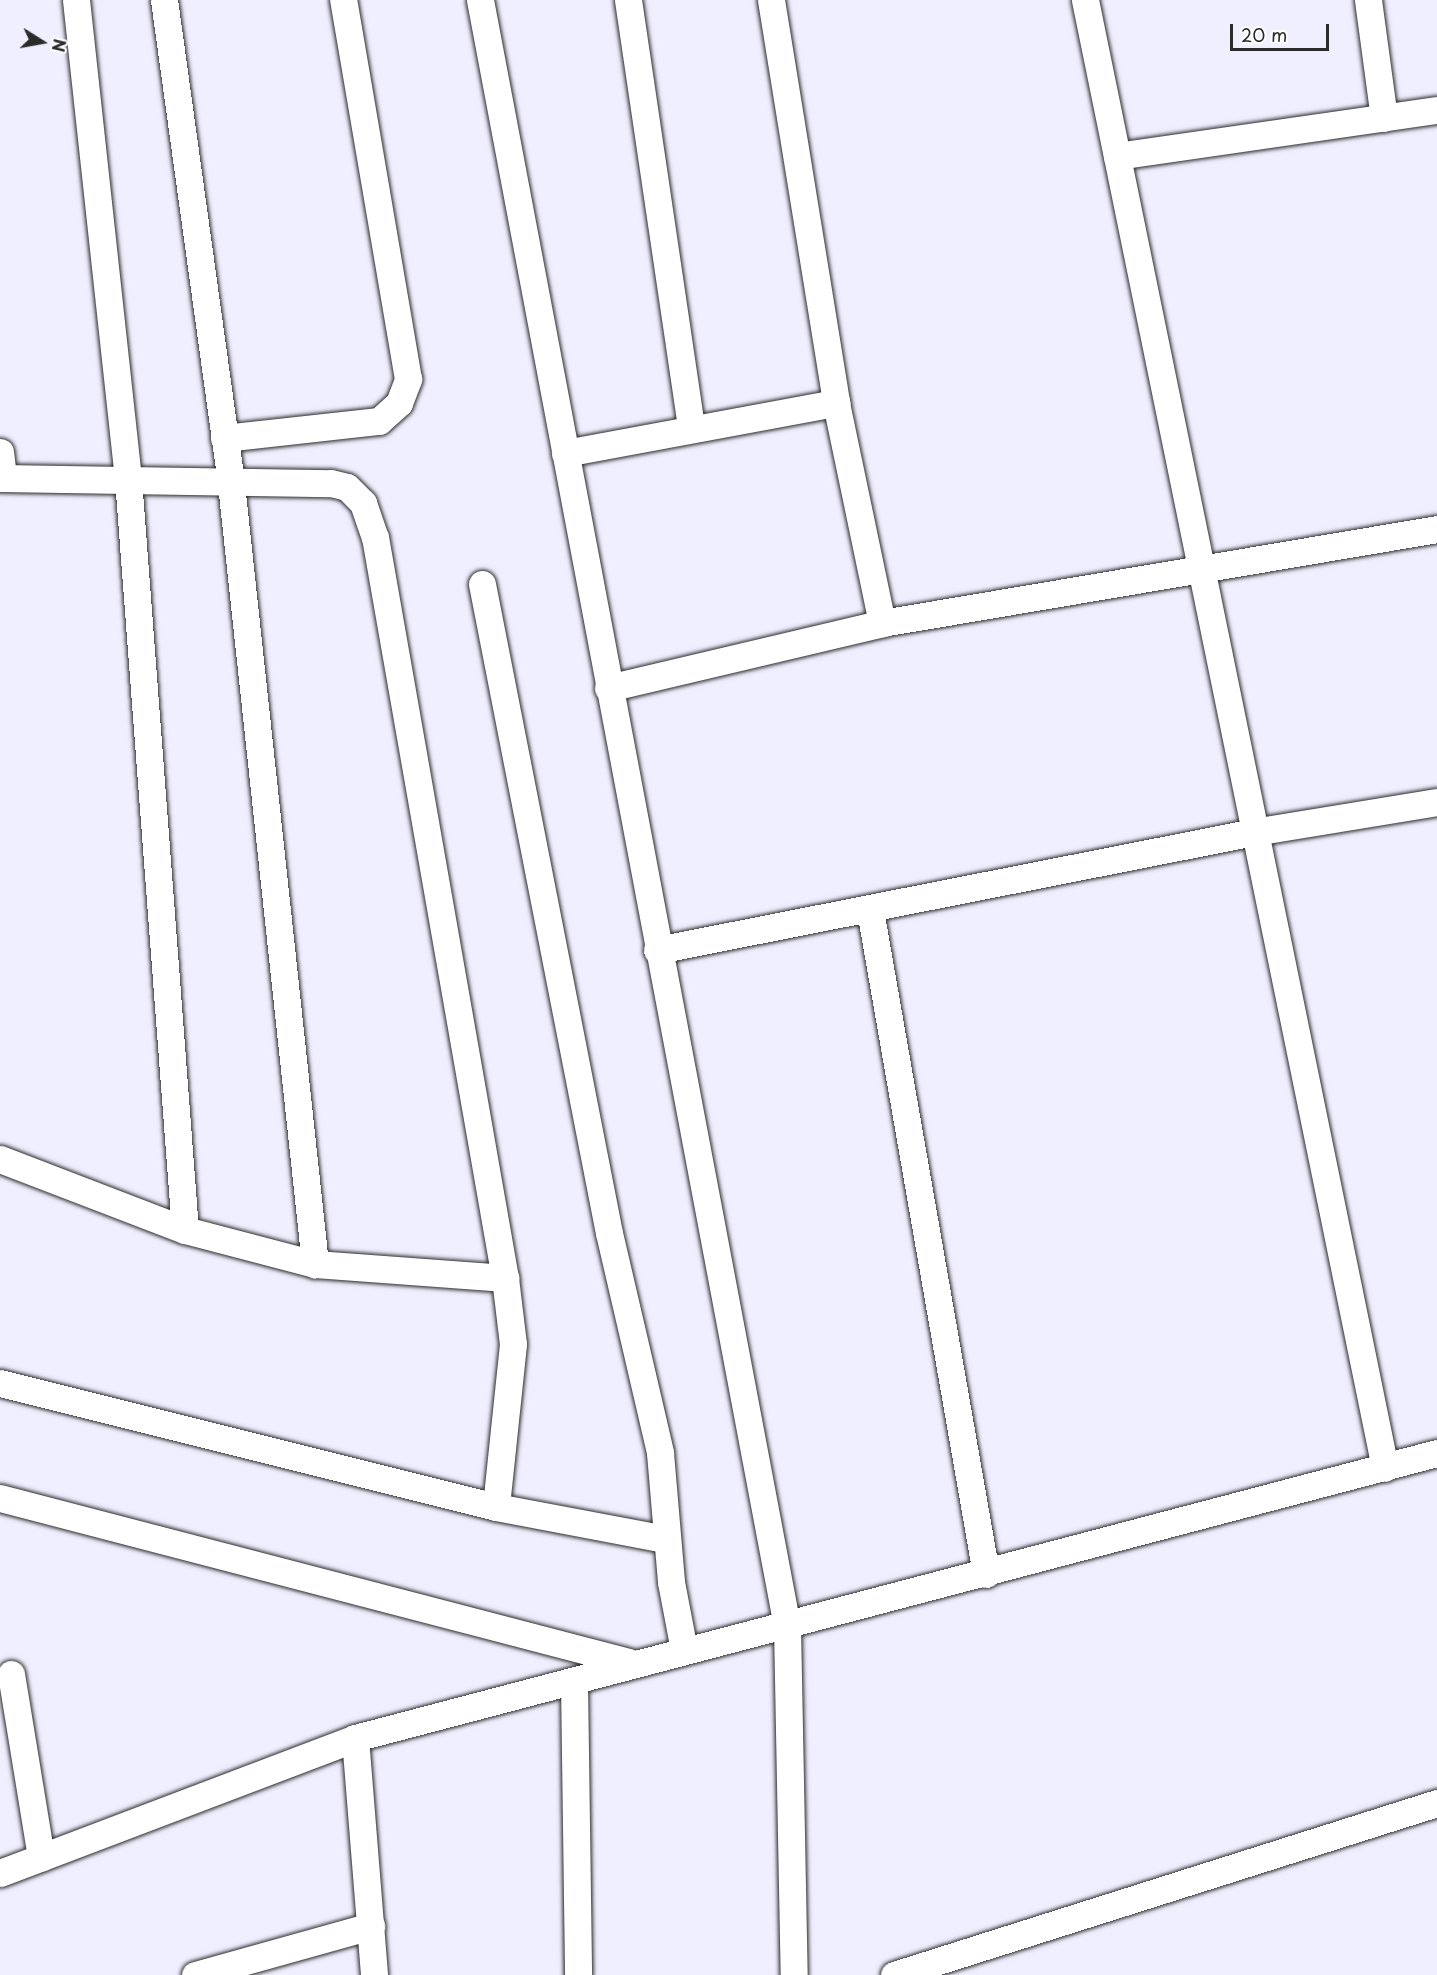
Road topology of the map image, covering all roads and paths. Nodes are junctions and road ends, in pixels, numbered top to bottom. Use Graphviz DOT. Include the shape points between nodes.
graph roads {
  1 [pos="76,0"];
  2 [pos="164,0"];
  3 [pos="343,0"];
  4 [pos="480,0"];
  5 [pos="628,0"];
  6 [pos="771,0"];
  7 [pos="1085,0"];
  8 [pos="1368,0"];
  9 [pos="1437,110"];
  10 [pos="1384,118"];
  11 [pos="1118,156"];
  12 [pos="836,403"];
  13 [pos="691,426"];
  14 [pos="224,438"];
  15 [pos="0,452"];
  16 [pos="565,453"];
  17 [pos="2,478"];
  18 [pos="128,479"];
  19 [pos="231,484"];
  20 [pos="1437,529"];
  21 [pos="1204,572"];
  22 [pos="482,584"];
  23 [pos="882,623"];
  24 [pos="608,688"];
  25 [pos="1437,802"];
  26 [pos="1254,832"];
  27 [pos="870,910"];
  28 [pos="657,950"];
  29 [pos="0,1159"];
  30 [pos="185,1230"];
  31 [pos="315,1264"];
  32 [pos="505,1278"];
  33 [pos="0,1383"];
  34 [pos="1437,1453"];
  35 [pos="1384,1468"];
  36 [pos="0,1498"];
  37 [pos="496,1507"];
  38 [pos="666,1539"];
  39 [pos="986,1574"];
  40 [pos="787,1626"];
  41 [pos="684,1650"];
  42 [pos="629,1662"];
  43 [pos="12,1674"];
  44 [pos="574,1682"];
  45 [pos="355,1738"];
  46 [pos="1437,1803"];
  47 [pos="41,1857"];
  48 [pos="0,1873"];
  49 [pos="371,1926"];
  50 [pos="195,1975"];
  51 [pos="374,1975"];
  52 [pos="578,1975"];
  53 [pos="794,1975"];
  54 [pos="894,1975"];
  1 -- 18 [label="street"];
  2 -- 14 [label="street"];
  3 -- 14 [label="street" via="408,379 399,403 379,421"];
  4 -- 16 [label="street"];
  5 -- 13 [label="street"];
  6 -- 12 [label="street"];
  7 -- 11 [label="street"];
  8 -- 10 [label="street"];
  9 -- 10 [label="street"];
  10 -- 11 [label="street"];
  11 -- 21 [label="street"];
  12 -- 13 [label="street"];
  12 -- 23 [label="street"];
  13 -- 16 [label="street"];
  14 -- 19 [label="street"];
  15 -- 17 [label="street"];
  16 -- 24 [label="street"];
  17 -- 18 [label="street"];
  18 -- 19 [label="street"];
  18 -- 30 [label="street"];
  19 -- 31 [label="street"];
  19 -- 32 [label="street" via="347,487 363,503 375,537"];
  20 -- 21 [label="street"];
  21 -- 23 [label="street"];
  21 -- 26 [label="street"];
  22 -- 38 [label="street" via="609,1233 660,1453"];
  23 -- 24 [label="street"];
  24 -- 28 [label="street"];
  25 -- 26 [label="street"];
  26 -- 27 [label="street"];
  26 -- 35 [label="street"];
  27 -- 28 [label="street"];
  27 -- 39 [label="street"];
  28 -- 40 [label="street"];
  29 -- 30 [label="street"];
  30 -- 31 [label="street"];
  31 -- 32 [label="street"];
  32 -- 37 [label="street" via="513,1344"];
  33 -- 37 [label="street"];
  34 -- 35 [label="street"];
  35 -- 39 [label="street"];
  36 -- 42 [label="street"];
  37 -- 38 [label="street"];
  38 -- 41 [label="street"];
  39 -- 40 [label="street"];
  40 -- 41 [label="street"];
  40 -- 53 [label="street"];
  41 -- 42 [label="street"];
  42 -- 44 [label="street"];
  43 -- 47 [label="street"];
  44 -- 45 [label="street"];
  44 -- 52 [label="street"];
  45 -- 47 [label="street"];
  45 -- 49 [label="street"];
  46 -- 54 [label="street"];
  47 -- 48 [label="street"];
  49 -- 50 [label="street"];
  49 -- 51 [label="street"];
}
